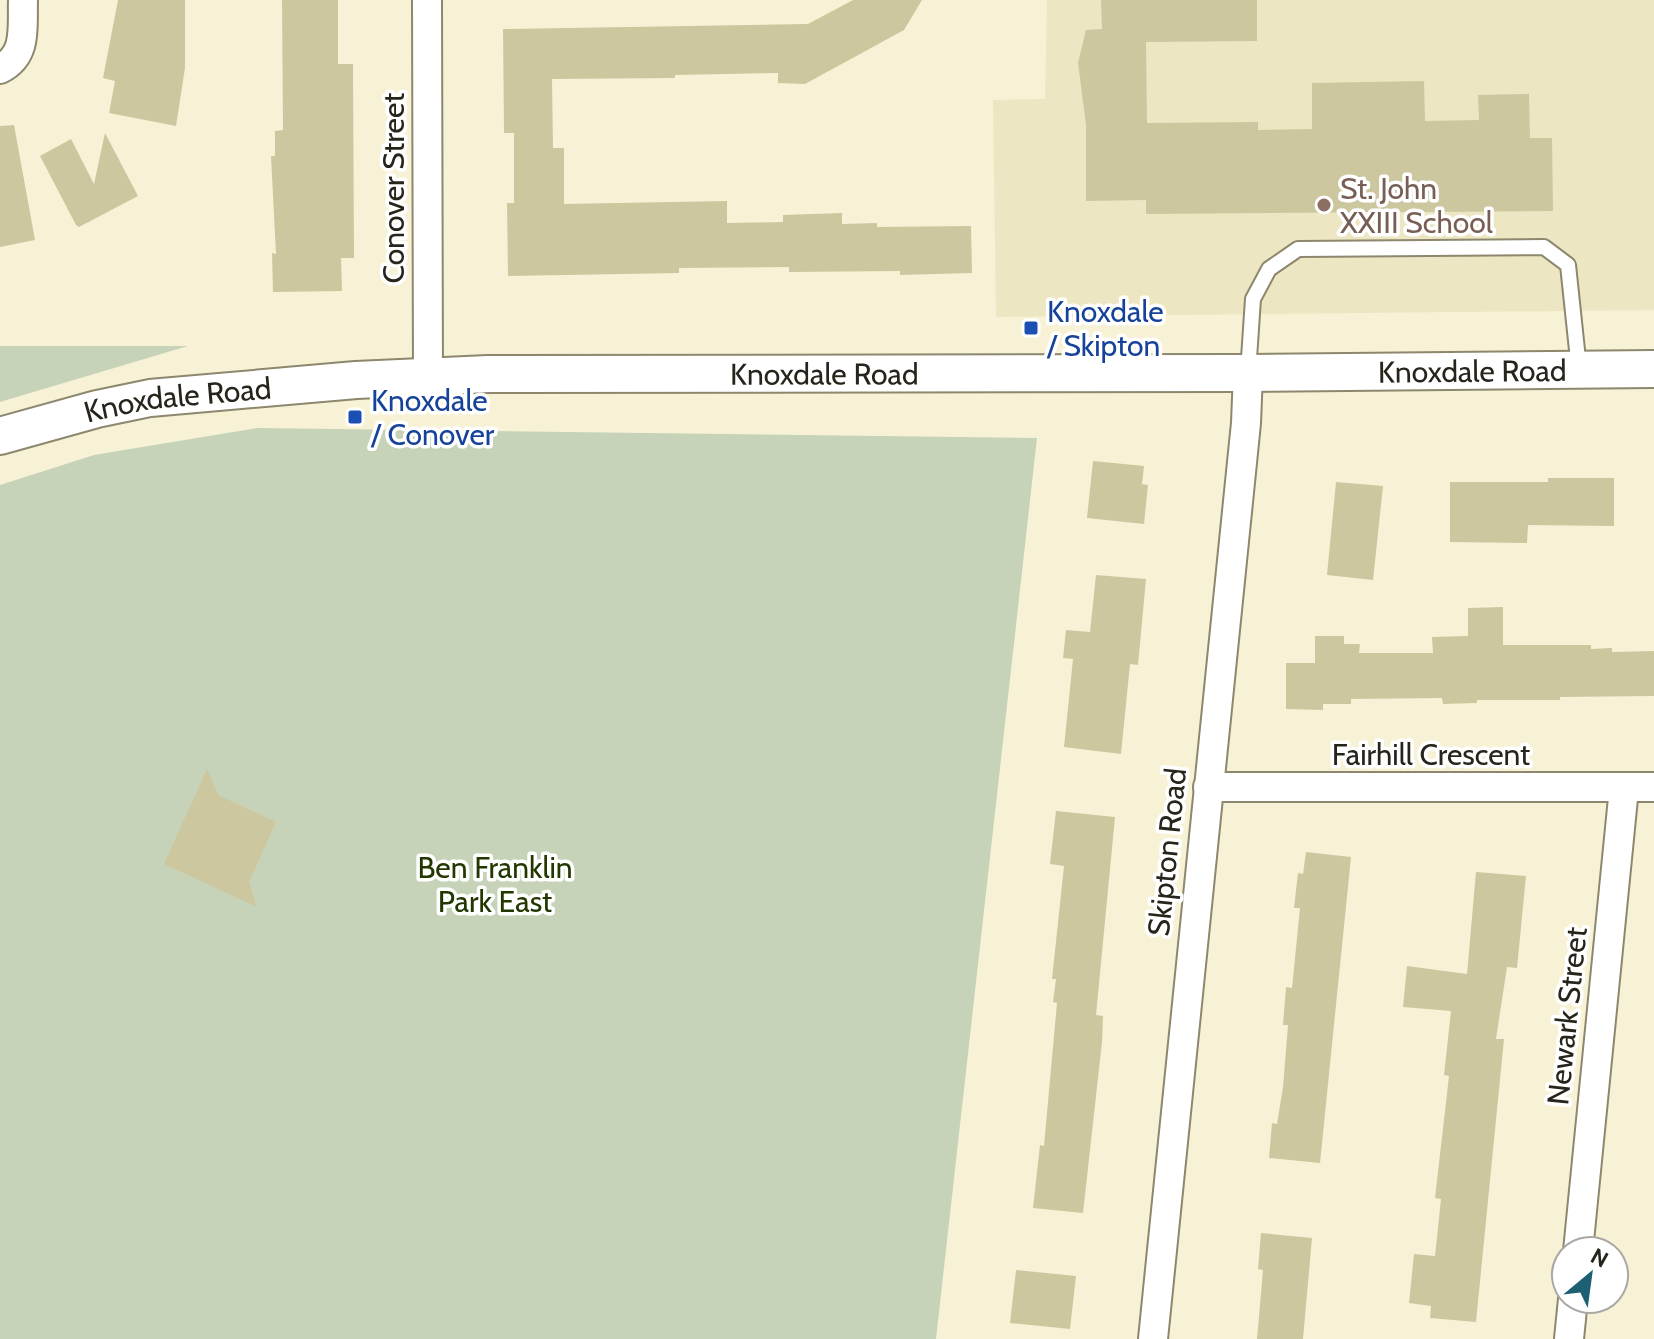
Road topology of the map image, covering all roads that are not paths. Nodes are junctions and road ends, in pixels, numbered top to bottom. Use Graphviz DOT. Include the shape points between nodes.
graph roads {
  1 [pos="23,0"];
  2 [pos="427,0"];
  3 [pos="0,69"];
  4 [pos="1579,369"];
  5 [pos="1654,369"];
  6 [pos="1248,373"];
  7 [pos="428,377"];
  8 [pos="0,436"];
  9 [pos="1208,787"];
  10 [pos="1654,787"];
  11 [pos="1624,788"];
  12 [pos="1580,1235"];
  13 [pos="1571,1315"];
  14 [pos="1153,1339"];
  15 [pos="1569,1339"];
  1 -- 3 [label="street" via="22,49"];
  2 -- 7 [label="street, Conover Street"];
  4 -- 5 [label="street, Knoxdale Road"];
  4 -- 6 [label="street, Knoxdale Road"];
  4 -- 6 [label="lane" via="1568,265 1544,247 1298,249 1269,269 1253,299"];
  6 -- 7 [label="street, Knoxdale Road"];
  6 -- 9 [label="street, Skipton Road"];
  7 -- 8 [label="street, Knoxdale Road" via="150,398"];
  9 -- 11 [label="street, Fairhill Crescent"];
  9 -- 14 [label="street, Skipton Road"];
  10 -- 11 [label="street, Fairhill Crescent"];
  11 -- 12 [label="street, Newark Street"];
  13 -- 15 [label="street"];
}
